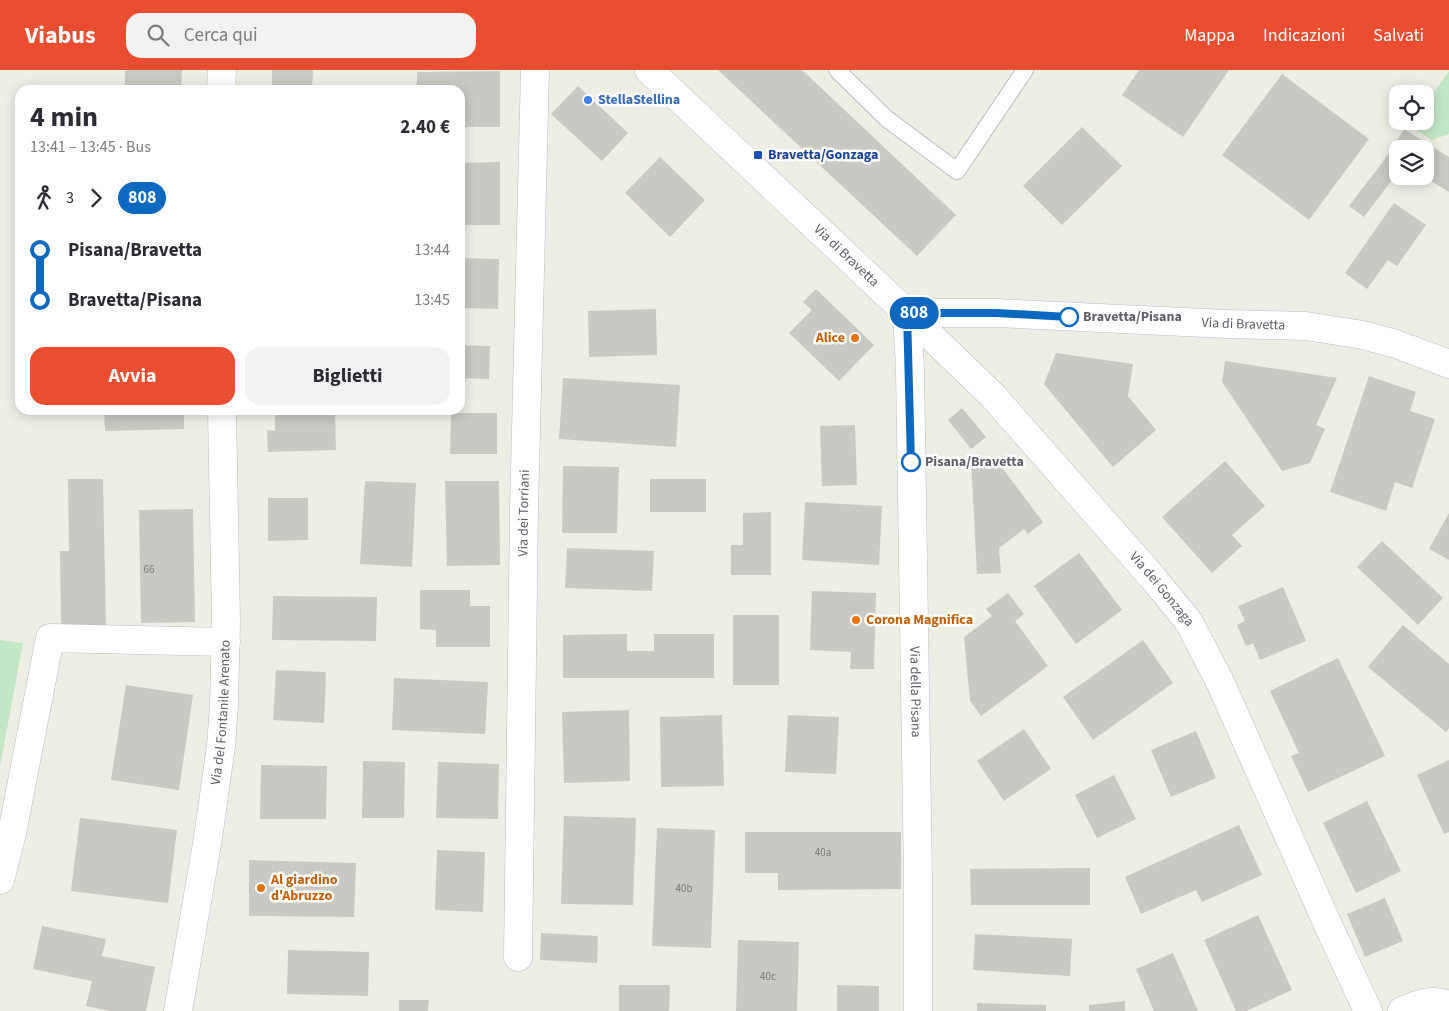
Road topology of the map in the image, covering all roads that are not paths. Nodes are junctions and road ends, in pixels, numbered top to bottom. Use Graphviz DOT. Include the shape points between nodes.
graph roads {
  1 [pos="222,70"];
  2 [pos="535,70"];
  3 [pos="649,70"];
  4 [pos="837,70"];
  5 [pos="1025,70"];
  6 [pos="221,85"];
  7 [pos="907,313"];
  8 [pos="1449,364"];
  9 [pos="222,415"];
  10 [pos="226,642"];
  11 [pos="0,880"];
  12 [pos="518,957"];
  13 [pos="1445,1003"];
  14 [pos="178,1011"];
  15 [pos="918,1011"];
  16 [pos="1368,1011"];
  17 [pos="1402,1011"];
  1 -- 6 [label="street"];
  2 -- 12 [label="street, Via dei Torriani" via="524,510"];
  3 -- 7 [label="street, Via di Bravetta"];
  4 -- 5 [label="lane" via="887,119 957,171"];
  7 -- 8 [label="street, Via di Bravetta" via="997,313 1306,326 1371,337"];
  7 -- 15 [label="street, Via della Pisana"];
  7 -- 16 [label="street, Via dei Gonzaga" via="992,396 1189,622 1221,684"];
  9 -- 10 [label="street, Via del Fontanile Arenato"];
  10 -- 11 [label="street" via="50,638"];
  10 -- 14 [label="street, Via del Fontanile Arenato" via="221,746"];
  13 -- 17 [label="street" via="1425,1002"];
}
